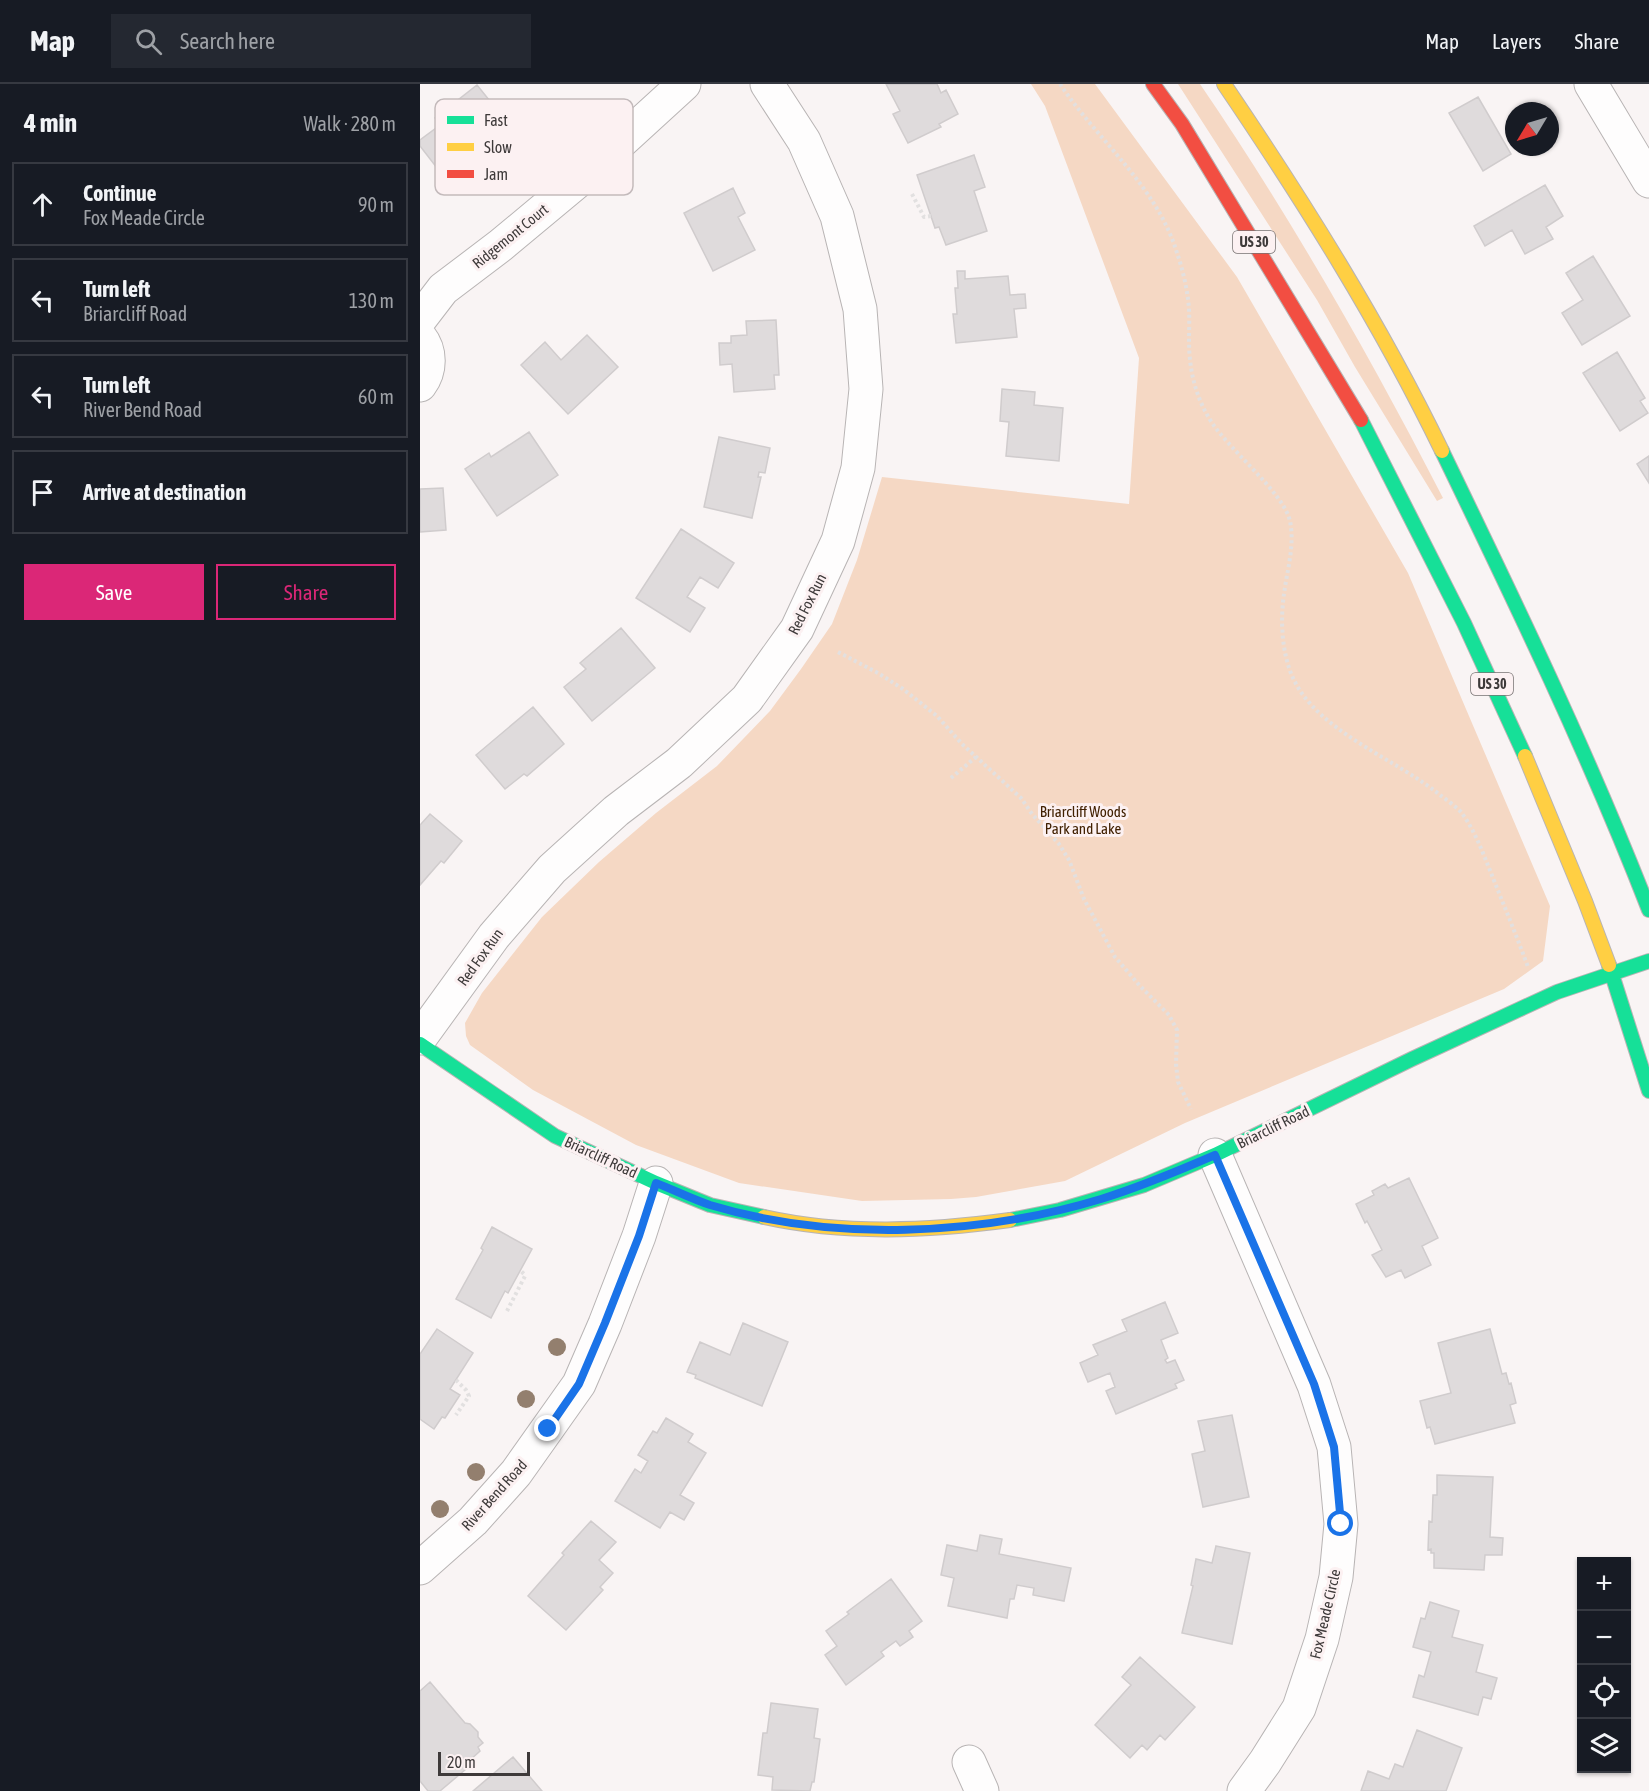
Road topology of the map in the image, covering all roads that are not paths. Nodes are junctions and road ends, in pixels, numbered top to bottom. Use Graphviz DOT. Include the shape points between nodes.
graph roads {
  1 [pos="684,84"];
  2 [pos="767,84"];
  3 [pos="1153,84"];
  4 [pos="1224,84"];
  5 [pos="1591,84"];
  6 [pos="633,131"];
  7 [pos="1649,181"];
  8 [pos="561,195"];
  9 [pos="420,319"];
  10 [pos="420,337"];
  11 [pos="420,385"];
  12 [pos="1649,910"];
  13 [pos="1649,961"];
  14 [pos="1612,974"];
  15 [pos="420,1038"];
  16 [pos="420,1044"];
  17 [pos="1649,1090"];
  18 [pos="1215,1155"];
  19 [pos="656,1183"];
  20 [pos="420,1568"];
  21 [pos="1244,1791"];
  1 -- 6 [label="street, Ridgemont Court"];
  2 -- 15 [label="street, Red Fox Run" via="804,141 837,216 860,309 866,389 858,468 838,541 797,629 747,699 680,763 616,812 552,869 494,936"];
  3 -- 14 [label="main road, US 30" via="1182,124 1352,403 1469,634 1524,754"];
  4 -- 12 [label="main road" via="1290,185 1406,380 1521,611 1595,776"];
  5 -- 7 [label="street"];
  8 -- 9 [label="street, Ridgemont Court" via="443,290"];
  10 -- 11 [label="street" via="428,354 428,369"];
  13 -- 14 [label="main road, Briarcliff Road"];
  14 -- 17 [label="main road, US 30"];
  14 -- 18 [label="main road, Briarcliff Road" via="1557,992"];
  16 -- 19 [label="main road, Briarcliff Road" via="555,1136"];
  18 -- 19 [label="main road, Briarcliff Road" via="1144,1185 1060,1210 971,1225 883,1230 792,1223 710,1204"];
  18 -- 21 [label="street, Fox Meade Circle" via="1314,1384 1334,1447 1341,1524 1336,1577 1322,1639 1299,1708"];
  19 -- 20 [label="street, River Bend Road" via="639,1236 579,1384 516,1473 474,1521"];
}
